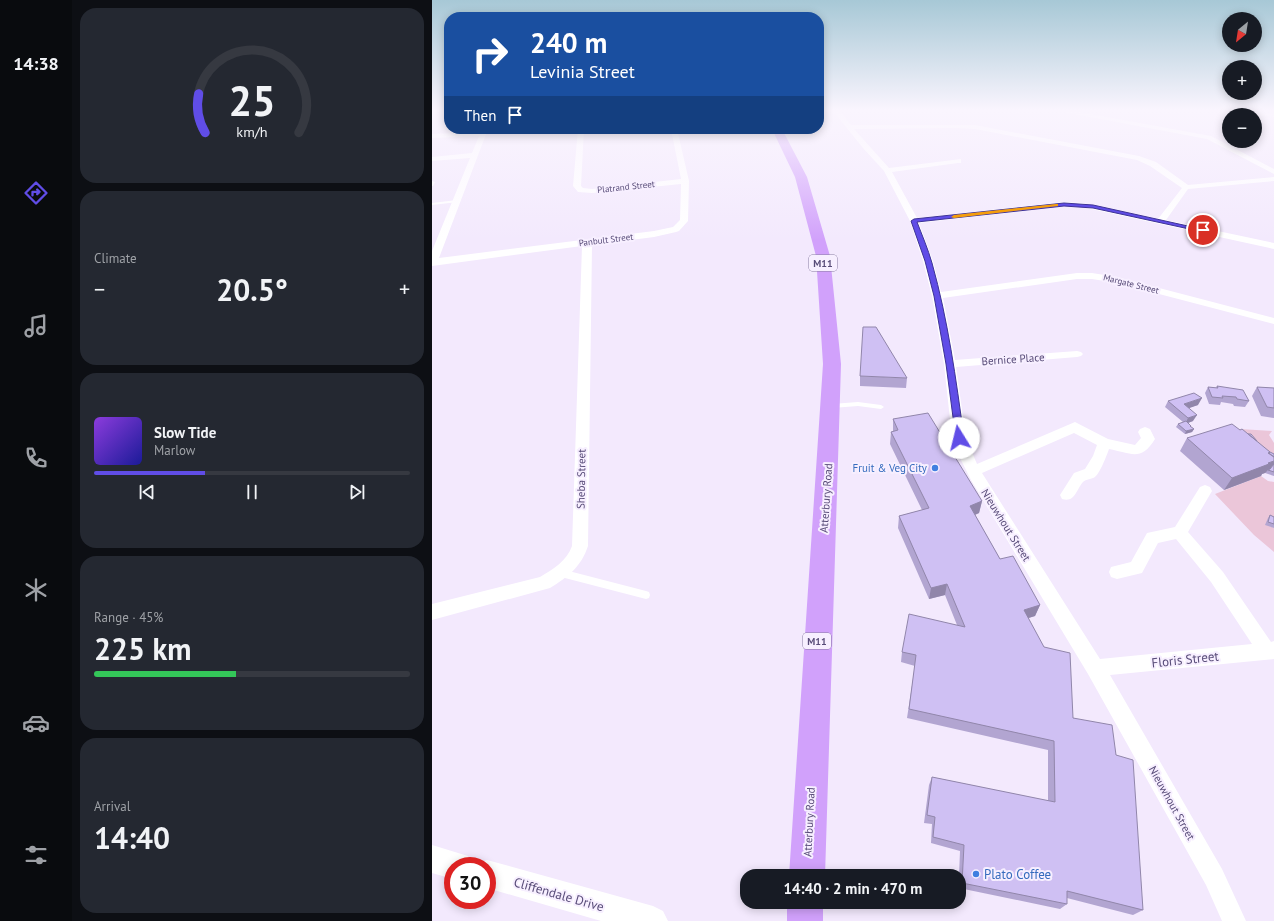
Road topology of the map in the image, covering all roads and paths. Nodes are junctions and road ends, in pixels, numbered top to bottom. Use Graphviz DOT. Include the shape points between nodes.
graph roads {
  1 [pos="579,154"];
  2 [pos="679,154"];
  3 [pos="790,154"];
  4 [pos="873,154"];
  5 [pos="1118,154"];
  6 [pos="1241,154"];
  7 [pos="474,155"];
  8 [pos="432,159"];
  9 [pos="958,162"];
  10 [pos="887,170"];
  11 [pos="1274,172"];
  12 [pos="1274,179"];
  13 [pos="685,181"];
  14 [pos="1186,187"];
  15 [pos="456,202"];
  16 [pos="432,204"];
  17 [pos="432,207"];
  18 [pos="914,221"];
  19 [pos="1161,221"];
  20 [pos="587,242"];
  21 [pos="1274,246"];
  22 [pos="432,263"];
  23 [pos="937,296"];
  24 [pos="1274,322"];
  25 [pos="1077,354"];
  26 [pos="950,364"];
  27 [pos="831,406"];
  28 [pos="881,407"];
  29 [pos="1145,432"];
  30 [pos="1104,443"];
  31 [pos="974,471"];
  32 [pos="1205,491"];
  33 [pos="1067,495"];
  34 [pos="1180,532"];
  35 [pos="1117,572"];
  36 [pos="561,573"];
  37 [pos="646,595"];
  38 [pos="432,612"];
  39 [pos="1271,651"];
  40 [pos="1095,668"];
  41 [pos="432,859"];
  42 [pos="444,862"];
  43 [pos="807,869"];
  44 [pos="496,877"];
  45 [pos="806,909"];
  46 [pos="650,921"];
  47 [pos="805,921"];
  48 [pos="1234,921"];
  1 -- 13 [label="street, Platrand Street" via="577,186 581,190"];
  2 -- 13 [label="street, Panbult Street"];
  3 -- 27 [label="main road, Atterbury Road / M11" via="801,176 823,256 832,364"];
  4 -- 10 [label="street, Nieuwhout Street"];
  5 -- 14 [label="street" via="1153,164"];
  6 -- 11 [label="street"];
  7 -- 8 [label="street"];
  7 -- 15 [label="street"];
  9 -- 10 [label="street"];
  10 -- 18 [label="street, Nieuwhout Street"];
  12 -- 14 [label="street"];
  13 -- 20 [label="street, Panbult Street" via="684,221 676,229"];
  14 -- 19 [label="street"];
  15 -- 16 [label="lane"];
  15 -- 17 [label="lane"];
  15 -- 22 [label="street"];
  18 -- 19 [label="street" via="1064,204 1093,207"];
  18 -- 23 [label="street, Nieuwhout Street"];
  19 -- 21 [label="street"];
  20 -- 22 [label="street, Panbult Street"];
  20 -- 36 [label="street, Sheba Street" via="580,546 577,555"];
  23 -- 24 [label="street, Margate Street" via="1092,276 1117,280"];
  23 -- 26 [label="street, Nieuwhout Street"];
  25 -- 26 [label="street, Bernice Place"];
  26 -- 31 [label="street, Nieuwhout Street" via="959,438"];
  27 -- 28 [label="lane" via="858,404"];
  27 -- 43 [label="main road, Atterbury Road / M11"];
  29 -- 30 [label="street" via="1148,439 1138,450"];
  30 -- 31 [label="street" via="1074,427"];
  30 -- 33 [label="street" via="1090,473 1079,477"];
  31 -- 40 [label="street, Nieuwhout Street"];
  32 -- 34 [label="street"];
  34 -- 35 [label="street" via="1153,538 1136,568"];
  34 -- 39 [label="street" via="1232,596 1242,614"];
  36 -- 37 [label="lane"];
  36 -- 38 [label="street, Sheba Street" via="544,584 531,588"];
  39 -- 40 [label="street, Floris Street"];
  40 -- 48 [label="street, Nieuwhout Street" via="1214,876"];
  41 -- 42 [label="street"];
  44 -- 46 [label="street, Cliffendale Drive"];
  45 -- 47 [label="main road"];
}
